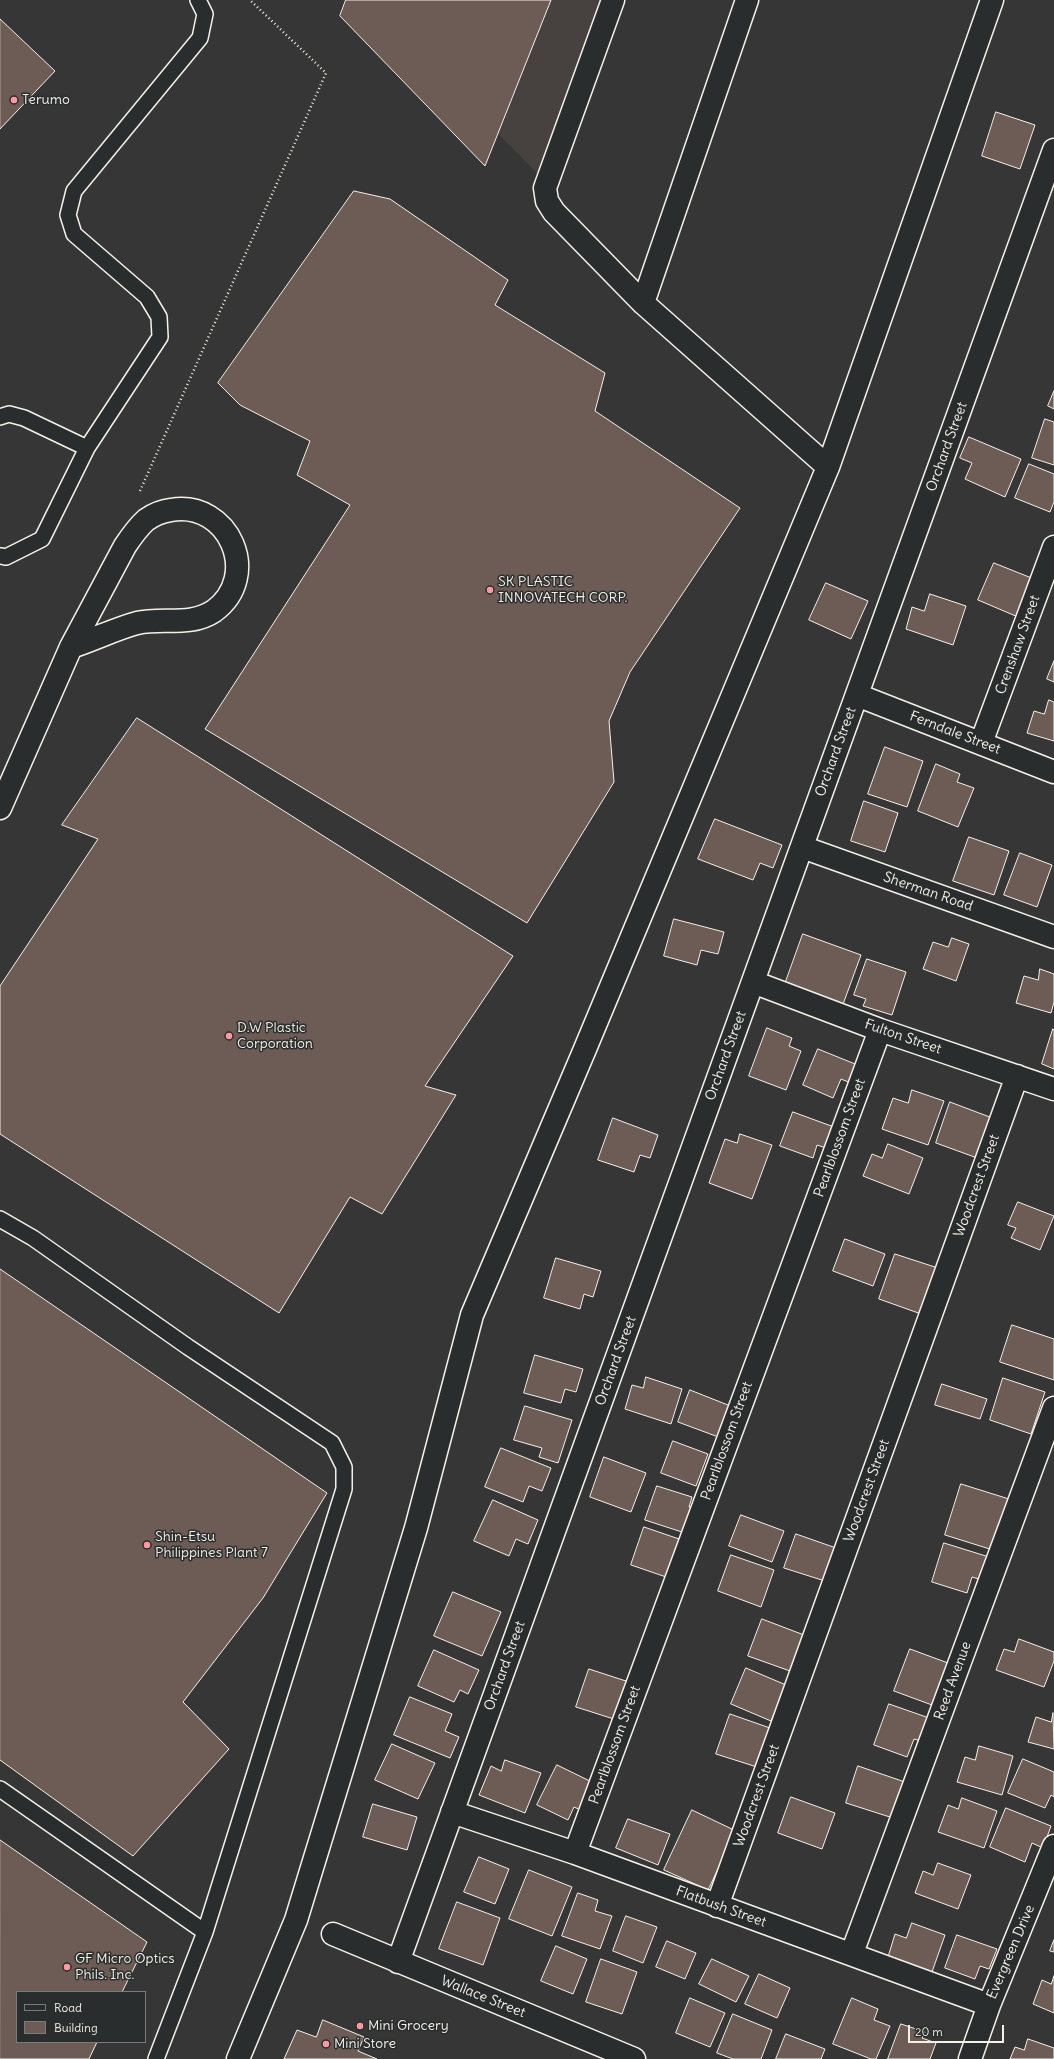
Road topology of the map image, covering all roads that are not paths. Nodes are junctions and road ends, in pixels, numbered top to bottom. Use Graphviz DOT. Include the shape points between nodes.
graph roads {
  1 [pos="198,0"];
  2 [pos="613,0"];
  3 [pos="747,0"];
  4 [pos="992,0"];
  5 [pos="1054,150"];
  6 [pos="643,303"];
  7 [pos="0,417"];
  8 [pos="88,448"];
  9 [pos="828,467"];
  10 [pos="1054,547"];
  11 [pos="0,556"];
  12 [pos="71,647"];
  13 [pos="857,695"];
  14 [pos="981,743"];
  15 [pos="1054,772"];
  16 [pos="0,808"];
  17 [pos="802,847"];
  18 [pos="1054,937"];
  19 [pos="753,982"];
  20 [pos="880,1030"];
  21 [pos="1017,1076"];
  22 [pos="1054,1089"];
  23 [pos="0,1219"];
  24 [pos="1054,1408"];
  25 [pos="0,1789"];
  26 [pos="452,1812"];
  27 [pos="1054,1846"];
  28 [pos="575,1853"];
  29 [pos="1049,1877"];
  30 [pos="718,1906"];
  31 [pos="205,1932"];
  32 [pos="332,1934"];
  33 [pos="852,1953"];
  34 [pos="398,1962"];
  35 [pos="989,2004"];
  36 [pos="156,2059"];
  37 [pos="238,2059"];
  38 [pos="634,2059"];
  39 [pos="970,2059"];
  1 -- 8 [label="lane" via="205,14 200,38 74,191 68,215 74,234 147,297 159,317 160,337"];
  2 -- 6 [label="street" via="545,188 547,201 554,212"];
  3 -- 6 [label="street"];
  4 -- 9 [label="street"];
  5 -- 13 [label="street, Orchard Street"];
  6 -- 9 [label="street"];
  7 -- 8 [label="lane" via="9,414 24,418"];
  8 -- 11 [label="lane" via="42,539 6,557"];
  9 -- 37 [label="street" via="472,1315 416,1528 296,1920"];
  10 -- 14 [label="street, Crenshaw Street"];
  12 -- 12 [label="street" via="138,623 180,622 198,619 214,611 227,598 235,581 237,563 234,545 225,530 212,517 196,510 179,508 162,511 147,520 125,546"];
  12 -- 16 [label="street"];
  13 -- 14 [label="street, Ferndale Street"];
  13 -- 17 [label="street, Orchard Street"];
  14 -- 15 [label="street, Ferndale Street"];
  17 -- 18 [label="street, Sherman Road"];
  17 -- 19 [label="street, Orchard Street"];
  19 -- 20 [label="street, Fulton Street"];
  19 -- 26 [label="street, Orchard Street"];
  20 -- 21 [label="street, Fulton Street"];
  20 -- 28 [label="street, Pearlblossom Street"];
  21 -- 22 [label="street, Fulton Street"];
  21 -- 30 [label="street, Woodcrest Street"];
  23 -- 31 [label="lane" via="33,1238 188,1347 332,1443 344,1467 344,1489"];
  24 -- 33 [label="street, Reed Avenue"];
  25 -- 31 [label="lane"];
  26 -- 28 [label="street, Flatbush Street"];
  26 -- 34 [label="street, Orchard Street"];
  27 -- 29 [label="street, Evergreen Drive"];
  28 -- 30 [label="street, Flatbush Street"];
  29 -- 35 [label="street, Evergreen Drive"];
  30 -- 33 [label="street, Flatbush Street"];
  31 -- 36 [label="lane"];
  32 -- 34 [label="street, Wallace Street"];
  33 -- 35 [label="street, Flatbush Street"];
  34 -- 38 [label="street, Wallace Street"];
  35 -- 39 [label="street, Evergreen Drive"];
}
